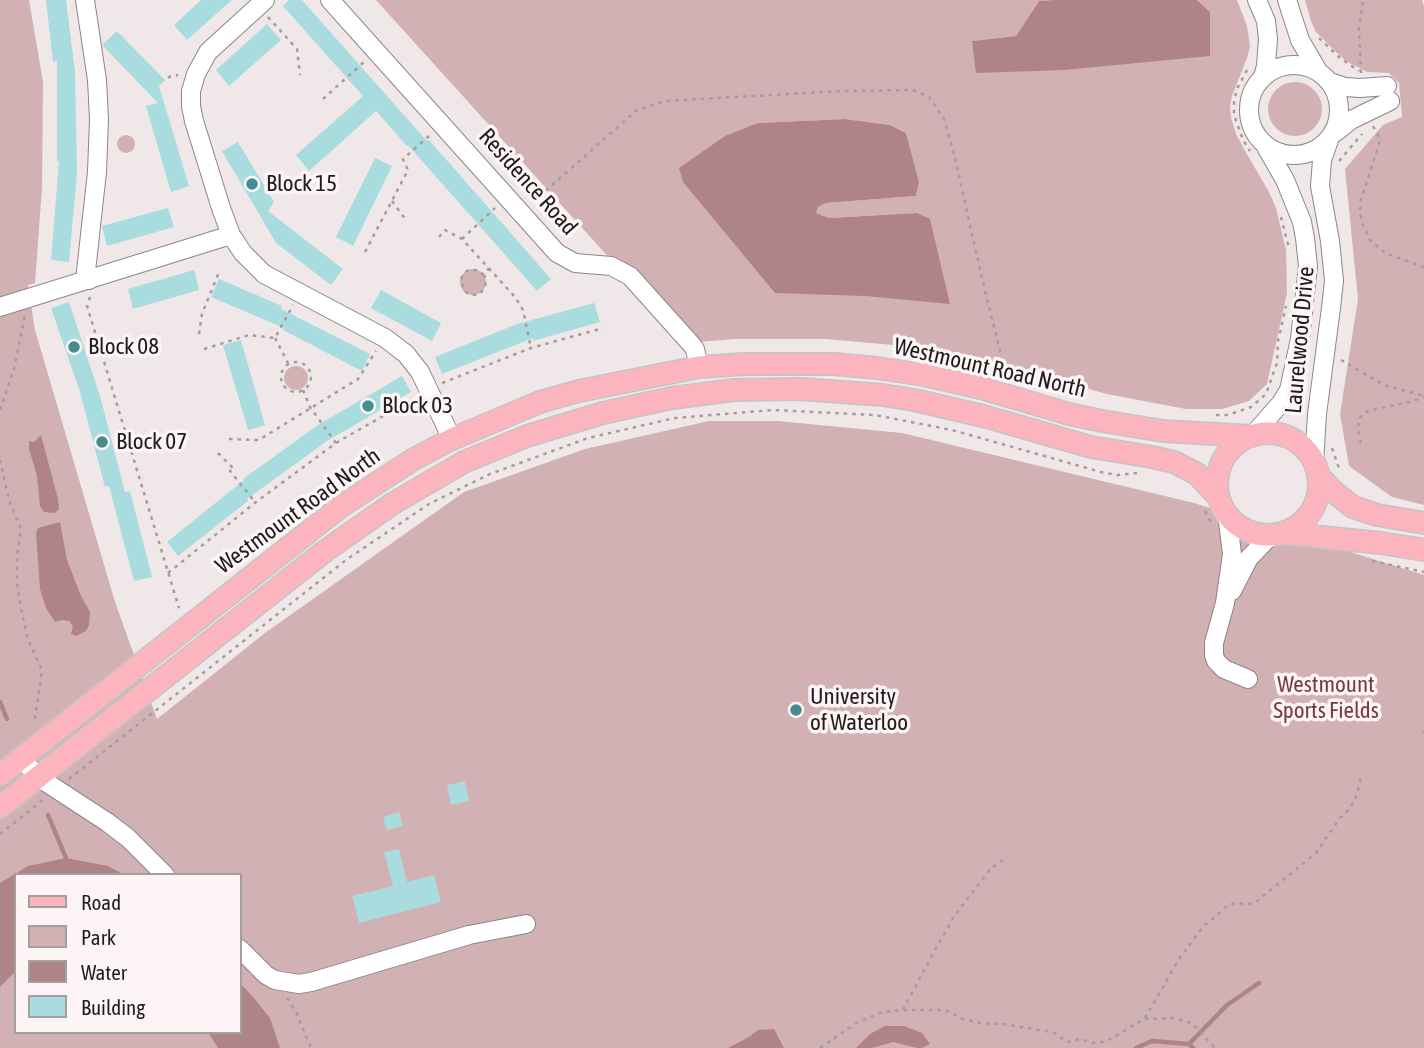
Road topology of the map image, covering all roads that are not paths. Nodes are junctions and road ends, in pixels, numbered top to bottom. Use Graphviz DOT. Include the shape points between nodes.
graph roads {
  1 [pos="85,0"];
  2 [pos="330,0"];
  3 [pos="1258,0"];
  4 [pos="1287,0"];
  5 [pos="266,7"];
  6 [pos="1324,76"];
  7 [pos="1263,77"];
  8 [pos="1332,136"];
  9 [pos="1260,152"];
  10 [pos="231,235"];
  11 [pos="92,279"];
  12 [pos="0,307"];
  13 [pos="699,367"];
  14 [pos="1252,435"];
  15 [pos="452,439"];
  16 [pos="1316,469"];
  17 [pos="1215,511"];
  18 [pos="1424,523"];
  19 [pos="1277,533"];
  20 [pos="1424,550"];
  21 [pos="1225,603"];
  22 [pos="1248,679"];
  23 [pos="21,758"];
  24 [pos="0,775"];
  25 [pos="38,777"];
  26 [pos="0,807"];
  27 [pos="163,873"];
  28 [pos="526,925"];
  29 [pos="242,951"];
  1 -- 11 [label="street" via="99,119 86,271"];
  2 -- 13 [label="street, Residence Road" via="557,253 579,264 611,266 630,276 688,339"];
  3 -- 7 [label="street" via="1268,39"];
  4 -- 6 [label="street" via="1300,40"];
  5 -- 10 [label="street" via="208,52 191,91 194,121"];
  6 -- 7 [label="street" via="1305,65 1290,64"];
  6 -- 8 [label="street" via="1338,95 1340,111"];
  6 -- 8 [label="street" via="1345,87 1389,93"];
  7 -- 9 [label="street" via="1249,103"];
  8 -- 9 [label="street" via="1304,155"];
  8 -- 16 [label="street, Laurelwood Drive" via="1322,160 1320,186 1334,281 1317,414"];
  9 -- 14 [label="street, Laurelwood Drive" via="1284,180 1302,222 1308,266 1289,390"];
  10 -- 11 [label="street"];
  10 -- 15 [label="street" via="271,278 406,354 420,372"];
  11 -- 12 [label="street"];
  13 -- 14 [label="main road, Westmount Road North" via="797,363 877,368 924,375 1102,421 1163,431"];
  13 -- 15 [label="main road, Westmount Road North" via="541,402"];
  14 -- 16 [label="main road" via="1268,432 1295,440"];
  14 -- 17 [label="main road" via="1226,454 1218,475"];
  15 -- 23 [label="main road, Westmount Road North" via="340,507"];
  16 -- 18 [label="main road" via="1353,507"];
  16 -- 19 [label="main road" via="1314,504 1295,526"];
  17 -- 19 [label="main road" via="1247,530"];
  17 -- 21 [label="street" via="1232,554"];
  17 -- 25 [label="main road, Westmount Road North" via="1197,474 1174,462 1091,447 983,415 883,395 734,390 603,413 527,436 464,462 392,505 325,551"];
  19 -- 20 [label="main road"];
  19 -- 21 [label="street" via="1249,558"];
  21 -- 22 [label="street" via="1214,655 1224,669"];
  23 -- 24 [label="main road, Westmount Road North"];
  23 -- 25 [label="street"];
  25 -- 26 [label="main road, Westmount Road North"];
  25 -- 27 [label="street" via="128,838"];
  28 -- 29 [label="street" via="469,935 299,984 266,975"];
}
